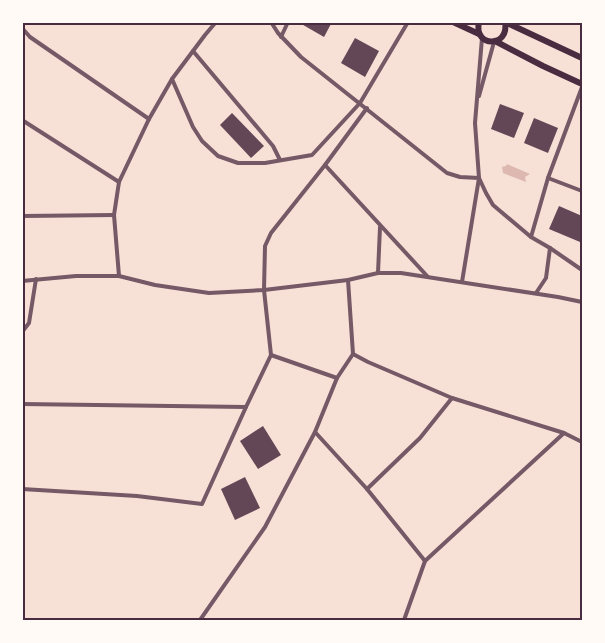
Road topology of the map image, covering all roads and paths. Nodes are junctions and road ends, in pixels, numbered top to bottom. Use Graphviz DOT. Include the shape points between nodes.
graph roads {
  1 [pos="216,22"];
  2 [pos="272,22"];
  3 [pos="288,22"];
  4 [pos="408,22"];
  5 [pos="453,22"];
  6 [pos="479,22"];
  7 [pos="505,22"];
  8 [pos="22,28"];
  9 [pos="480,36"];
  10 [pos="281,37"];
  11 [pos="495,42"];
  12 [pos="193,51"];
  13 [pos="582,58"];
  14 [pos="172,79"];
  15 [pos="582,85"];
  16 [pos="360,103"];
  17 [pos="477,105"];
  18 [pos="367,108"];
  19 [pos="149,118"];
  20 [pos="22,120"];
  21 [pos="280,160"];
  22 [pos="325,165"];
  23 [pos="480,178"];
  24 [pos="548,178"];
  25 [pos="119,182"];
  26 [pos="582,191"];
  27 [pos="114,215"];
  28 [pos="22,216"];
  29 [pos="381,226"];
  30 [pos="531,237"];
  31 [pos="550,248"];
  32 [pos="582,270"];
  33 [pos="378,273"];
  34 [pos="119,276"];
  35 [pos="428,277"];
  36 [pos="36,279"];
  37 [pos="348,280"];
  38 [pos="22,281"];
  39 [pos="462,282"];
  40 [pos="264,290"];
  41 [pos="536,293"];
  42 [pos="582,302"];
  43 [pos="22,332"];
  44 [pos="353,354"];
  45 [pos="271,355"];
  46 [pos="338,378"];
  47 [pos="452,398"];
  48 [pos="22,404"];
  49 [pos="246,407"];
  50 [pos="315,432"];
  51 [pos="564,433"];
  52 [pos="582,440"];
  53 [pos="22,489"];
  54 [pos="367,489"];
  55 [pos="425,561"];
  56 [pos="200,621"];
  57 [pos="404,621"];
  1 -- 12 [label="street"];
  2 -- 10 [label="street"];
  3 -- 10 [label="street"];
  4 -- 16 [label="street"];
  5 -- 9 [label="main road"];
  6 -- 9 [label="main road"];
  7 -- 11 [label="main road" via="503,36"];
  7 -- 13 [label="main road"];
  8 -- 19 [label="street"];
  9 -- 11 [label="main road"];
  9 -- 17 [label="street"];
  10 -- 16 [label="street"];
  11 -- 15 [label="main road"];
  11 -- 17 [label="street"];
  12 -- 14 [label="street"];
  12 -- 21 [label="street" via="273,146"];
  14 -- 19 [label="street"];
  14 -- 21 [label="street" via="193,127 218,156 238,163"];
  15 -- 24 [label="street"];
  16 -- 18 [label="street"];
  16 -- 21 [label="street" via="312,155"];
  17 -- 23 [label="street"];
  18 -- 22 [label="street"];
  18 -- 23 [label="street" via="447,172"];
  19 -- 25 [label="street"];
  20 -- 25 [label="street"];
  22 -- 29 [label="street"];
  22 -- 40 [label="street" via="271,233 265,246"];
  23 -- 30 [label="street" via="493,205"];
  23 -- 39 [label="street"];
  24 -- 26 [label="street"];
  24 -- 30 [label="street"];
  25 -- 27 [label="street"];
  27 -- 28 [label="street"];
  27 -- 34 [label="street"];
  29 -- 33 [label="street"];
  29 -- 35 [label="street"];
  30 -- 31 [label="street"];
  31 -- 32 [label="street"];
  31 -- 41 [label="street" via="546,278"];
  33 -- 35 [label="street"];
  33 -- 37 [label="street"];
  34 -- 36 [label="street"];
  34 -- 40 [label="street" via="209,293"];
  35 -- 39 [label="street"];
  36 -- 38 [label="street"];
  36 -- 43 [label="street" via="29,323"];
  37 -- 40 [label="street"];
  37 -- 44 [label="street"];
  39 -- 41 [label="street"];
  40 -- 45 [label="street"];
  41 -- 42 [label="street"];
  44 -- 46 [label="street"];
  44 -- 47 [label="street"];
  45 -- 46 [label="street"];
  45 -- 49 [label="street"];
  46 -- 50 [label="street"];
  47 -- 51 [label="street"];
  47 -- 54 [label="street" via="420,438"];
  48 -- 49 [label="street"];
  49 -- 53 [label="street" via="202,504"];
  50 -- 54 [label="street"];
  50 -- 56 [label="street" via="265,527"];
  51 -- 52 [label="street"];
  51 -- 55 [label="street"];
  54 -- 55 [label="street"];
  55 -- 57 [label="street"];
}
